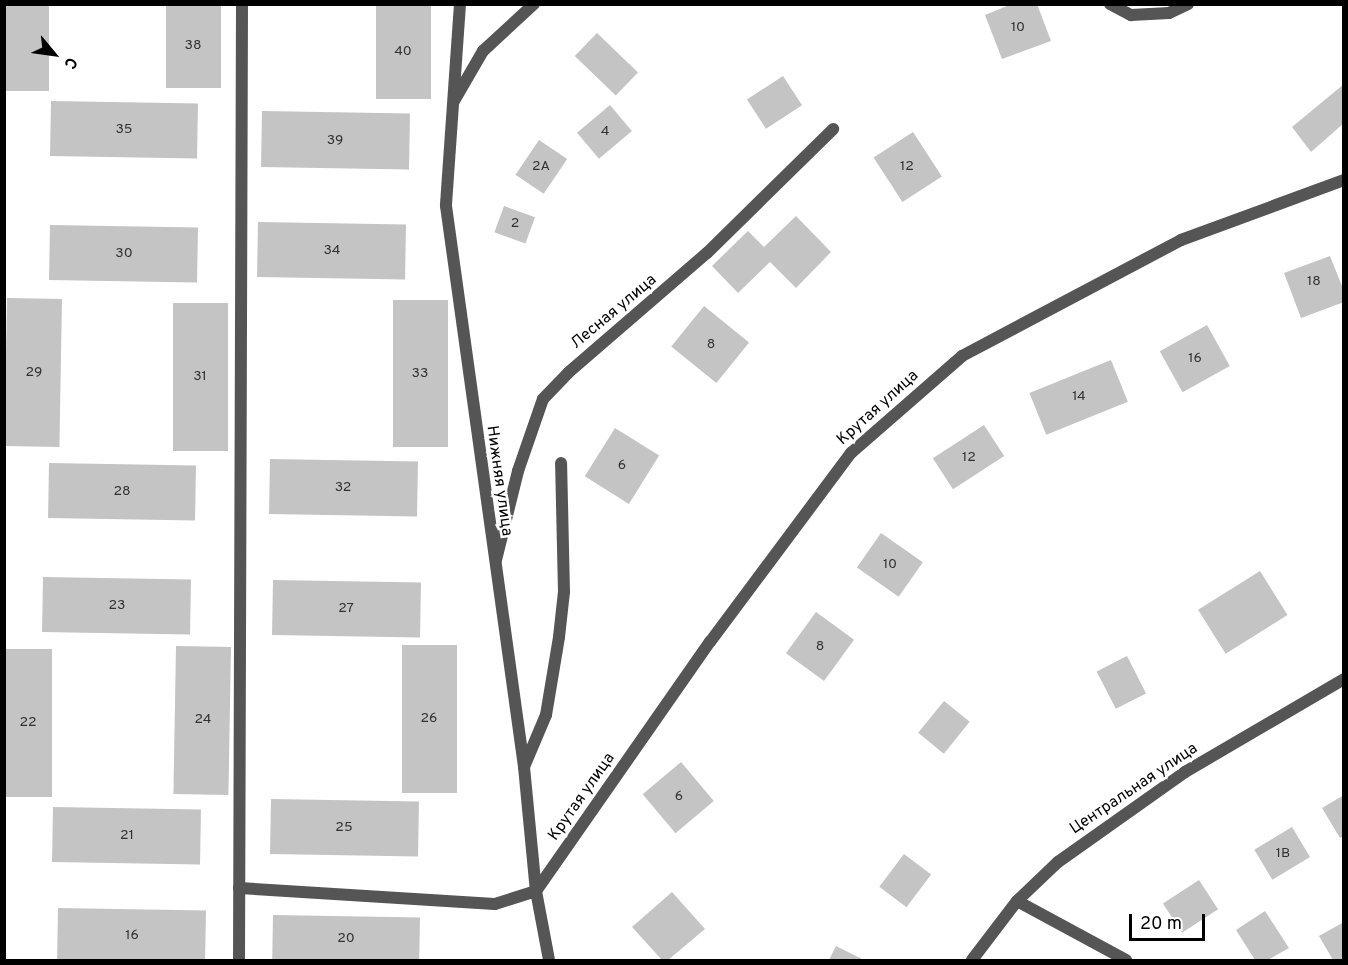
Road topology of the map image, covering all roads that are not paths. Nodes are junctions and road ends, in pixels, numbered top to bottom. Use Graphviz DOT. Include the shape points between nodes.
graph roads {
  1 [pos="242,4"];
  2 [pos="460,4"];
  3 [pos="534,4"];
  4 [pos="1110,4"];
  5 [pos="1188,4"];
  6 [pos="452,104"];
  7 [pos="833,129"];
  8 [pos="1344,180"];
  9 [pos="561,463"];
  10 [pos="494,567"];
  11 [pos="1344,680"];
  12 [pos="524,767"];
  13 [pos="239,888"];
  14 [pos="536,891"];
  15 [pos="1017,902"];
  16 [pos="239,960"];
  17 [pos="549,960"];
  18 [pos="972,960"];
  19 [pos="1126,960"];
  1 -- 13 [label="street"];
  2 -- 6 [label="street, Нижняя улица"];
  3 -- 6 [label="street" via="483,51"];
  4 -- 5 [label="street" via="1131,15 1169,13"];
  6 -- 10 [label="street, Нижняя улица" via="446,206"];
  7 -- 10 [label="street, Лесная улица" via="707,253 543,399 518,471"];
  8 -- 14 [label="street, Крутая улица" via="1181,240 962,356 851,453 710,642"];
  9 -- 12 [label="street" via="564,592 559,636 546,715"];
  10 -- 12 [label="street, Нижняя улица"];
  11 -- 15 [label="street, Центральная улица" via="1185,772 1058,862"];
  12 -- 14 [label="street, Нижняя улица"];
  13 -- 14 [label="street" via="495,904"];
  13 -- 16 [label="street"];
  14 -- 17 [label="street, Нижняя улица"];
  15 -- 18 [label="street, Центральная улица"];
  15 -- 19 [label="street"];
}
